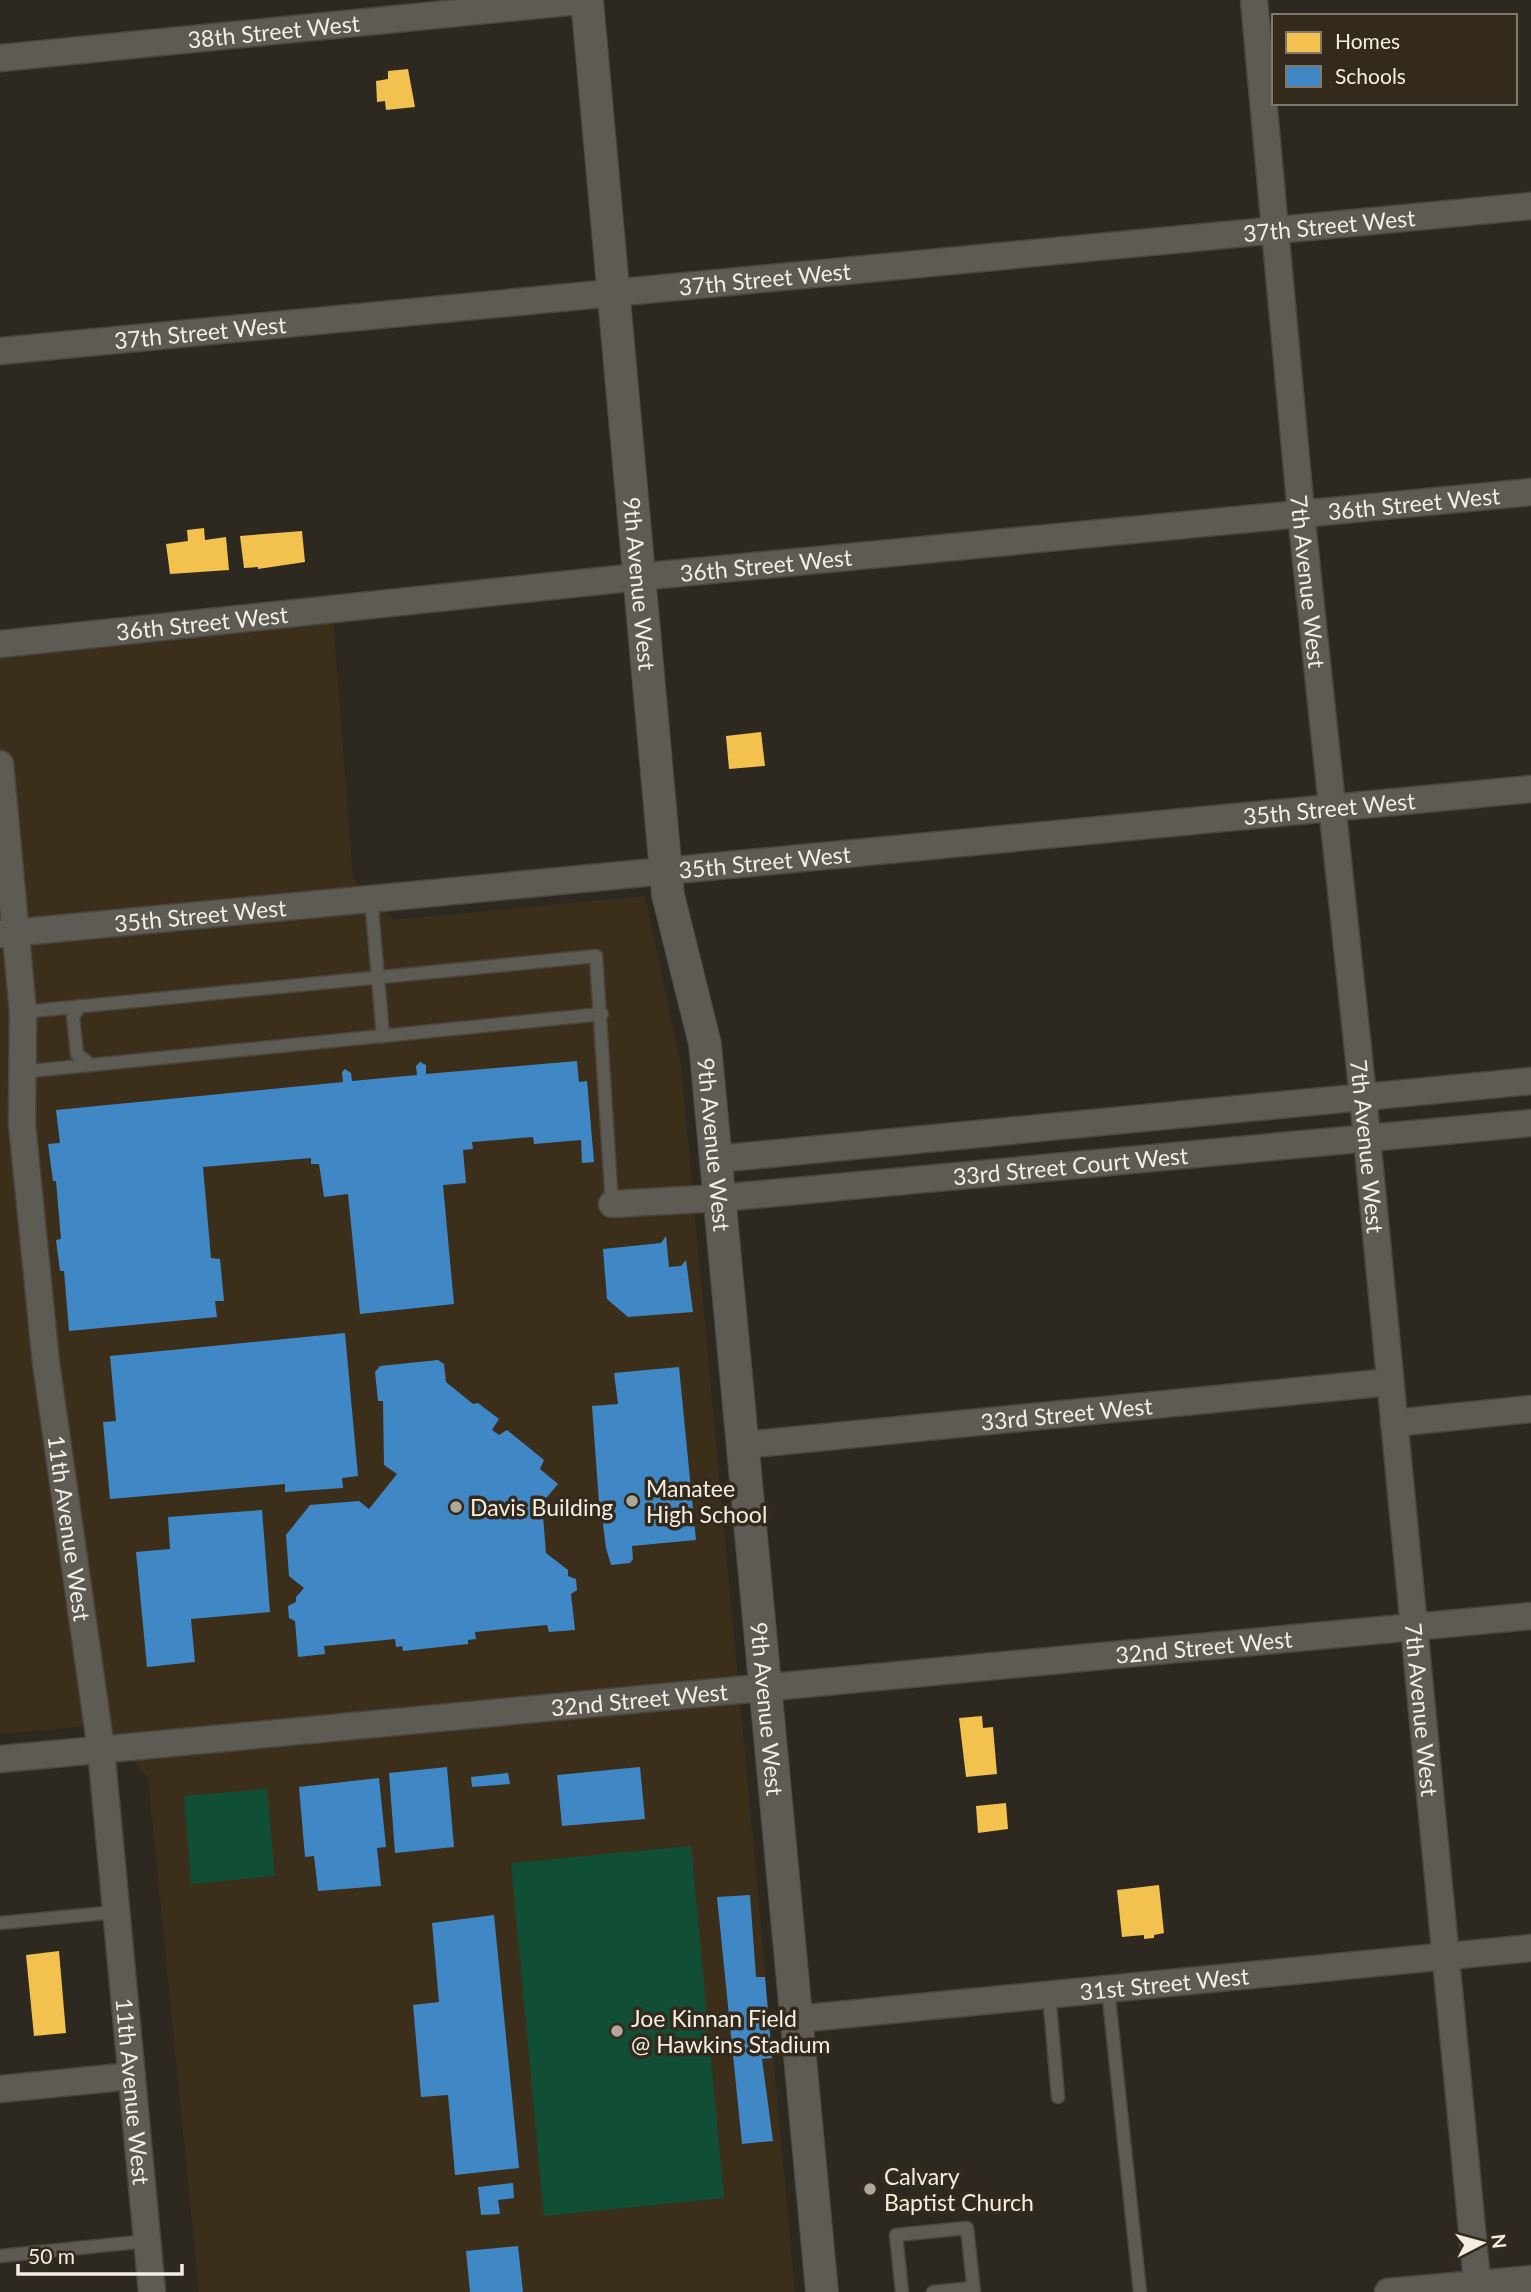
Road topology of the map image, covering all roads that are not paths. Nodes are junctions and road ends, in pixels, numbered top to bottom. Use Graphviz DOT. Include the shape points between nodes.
graph roads {
  1 [pos="588,0"];
  2 [pos="1254,0"];
  3 [pos="0,58"];
  4 [pos="1531,206"];
  5 [pos="1275,231"];
  6 [pos="612,295"];
  7 [pos="0,351"];
  8 [pos="1531,492"];
  9 [pos="1301,513"];
  10 [pos="638,577"];
  11 [pos="0,645"];
  12 [pos="0,764"];
  13 [pos="1531,789"];
  14 [pos="1330,809"];
  15 [pos="666,870"];
  16 [pos="371,898"];
  17 [pos="8,934"];
  18 [pos="379,977"];
  19 [pos="80,1006"];
  20 [pos="23,1012"];
  21 [pos="602,1014"];
  22 [pos="383,1036"];
  23 [pos="91,1065"];
  24 [pos="21,1072"];
  25 [pos="1531,1082"];
  26 [pos="1363,1097"];
  27 [pos="1531,1123"];
  28 [pos="1366,1139"];
  29 [pos="716,1159"];
  30 [pos="720,1198"];
  31 [pos="612,1204"];
  32 [pos="1390,1382"];
  33 [pos="1531,1409"];
  34 [pos="1394,1423"];
  35 [pos="744,1445"];
  36 [pos="1531,1616"];
  37 [pos="1413,1627"];
  38 [pos="766,1687"];
  39 [pos="101,1749"];
  40 [pos="0,1759"];
  41 [pos="116,1912"];
  42 [pos="0,1923"];
  43 [pos="1531,1948"];
  44 [pos="1445,1956"];
  45 [pos="1108,1989"];
  46 [pos="1049,1994"];
  47 [pos="796,2019"];
  48 [pos="132,2076"];
  49 [pos="0,2089"];
  50 [pos="1058,2097"];
  51 [pos="147,2241"];
  52 [pos="0,2256"];
  53 [pos="1531,2278"];
  54 [pos="1478,2288"];
  55 [pos="973,2290"];
  56 [pos="152,2292"];
  57 [pos="822,2292"];
  58 [pos="902,2292"];
  59 [pos="933,2292"];
  60 [pos="1140,2292"];
  61 [pos="1388,2292"];
  1 -- 3 [label="street, 38th Street West"];
  1 -- 6 [label="street, 9th Avenue West"];
  2 -- 5 [label="street, 7th Avenue West"];
  4 -- 5 [label="street, 37th Street West"];
  5 -- 6 [label="street, 37th Street West"];
  5 -- 9 [label="street, 7th Avenue West"];
  6 -- 7 [label="street, 37th Street West"];
  6 -- 10 [label="street, 9th Avenue West"];
  8 -- 9 [label="street, 36th Street West"];
  9 -- 10 [label="street, 36th Street West"];
  9 -- 14 [label="street, 7th Avenue West"];
  10 -- 11 [label="street, 36th Street West"];
  10 -- 15 [label="street, 9th Avenue West"];
  12 -- 17 [label="street, 11th Avenue West"];
  13 -- 14 [label="street, 35th Street West"];
  14 -- 15 [label="street, 35th Street West"];
  14 -- 26 [label="street, 7th Avenue West"];
  15 -- 16 [label="street, 35th Street West"];
  15 -- 29 [label="street, 9th Avenue West" via="705,1044"];
  16 -- 17 [label="street, 35th Street West"];
  16 -- 18 [label="lane"];
  17 -- 20 [label="street, 11th Avenue West"];
  18 -- 19 [label="lane"];
  18 -- 21 [label="lane" via="597,956"];
  18 -- 22 [label="lane"];
  19 -- 20 [label="lane"];
  19 -- 23 [label="lane" via="73,1017 77,1054"];
  20 -- 24 [label="street, 11th Avenue West"];
  21 -- 22 [label="lane"];
  21 -- 31 [label="lane"];
  22 -- 23 [label="lane"];
  23 -- 24 [label="lane"];
  24 -- 39 [label="street, 11th Avenue West" via="46,1363"];
  25 -- 26 [label="street, 33rd Street Court West"];
  26 -- 28 [label="street, 7th Avenue West"];
  26 -- 29 [label="street, 33rd Street Court West"];
  27 -- 28 [label="street, 33rd Street Court West"];
  28 -- 30 [label="street, 33rd Street Court West"];
  28 -- 32 [label="street, 7th Avenue West"];
  29 -- 30 [label="street, 9th Avenue West"];
  30 -- 31 [label="street, 33rd Street Court West"];
  30 -- 35 [label="street, 9th Avenue West"];
  32 -- 34 [label="street, 7th Avenue West"];
  32 -- 35 [label="street, 33rd Street West"];
  33 -- 34 [label="street"];
  34 -- 37 [label="street, 7th Avenue West"];
  35 -- 38 [label="street, 9th Avenue West"];
  36 -- 37 [label="street, 32nd Street West"];
  37 -- 38 [label="street, 32nd Street West"];
  37 -- 44 [label="street, 7th Avenue West"];
  38 -- 39 [label="street, 32nd Street West"];
  38 -- 47 [label="street, 9th Avenue West"];
  39 -- 40 [label="street, 32nd Street West"];
  39 -- 41 [label="street, 11th Avenue West"];
  41 -- 42 [label="lane"];
  41 -- 48 [label="street, 11th Avenue West"];
  43 -- 44 [label="street, 31st Street West"];
  44 -- 45 [label="street, 31st Street West"];
  44 -- 54 [label="street, 7th Avenue West"];
  45 -- 46 [label="street, 31st Street West"];
  45 -- 60 [label="lane"];
  46 -- 47 [label="street, 31st Street West"];
  46 -- 50 [label="lane"];
  47 -- 57 [label="street, 9th Avenue West"];
  48 -- 49 [label="street"];
  48 -- 51 [label="street, 11th Avenue West"];
  51 -- 52 [label="lane"];
  51 -- 56 [label="street, 11th Avenue West"];
  53 -- 54 [label="street"];
  54 -- 61 [label="street"];
  55 -- 58 [label="lane" via="967,2228 896,2235"];
  55 -- 59 [label="lane"];
}
